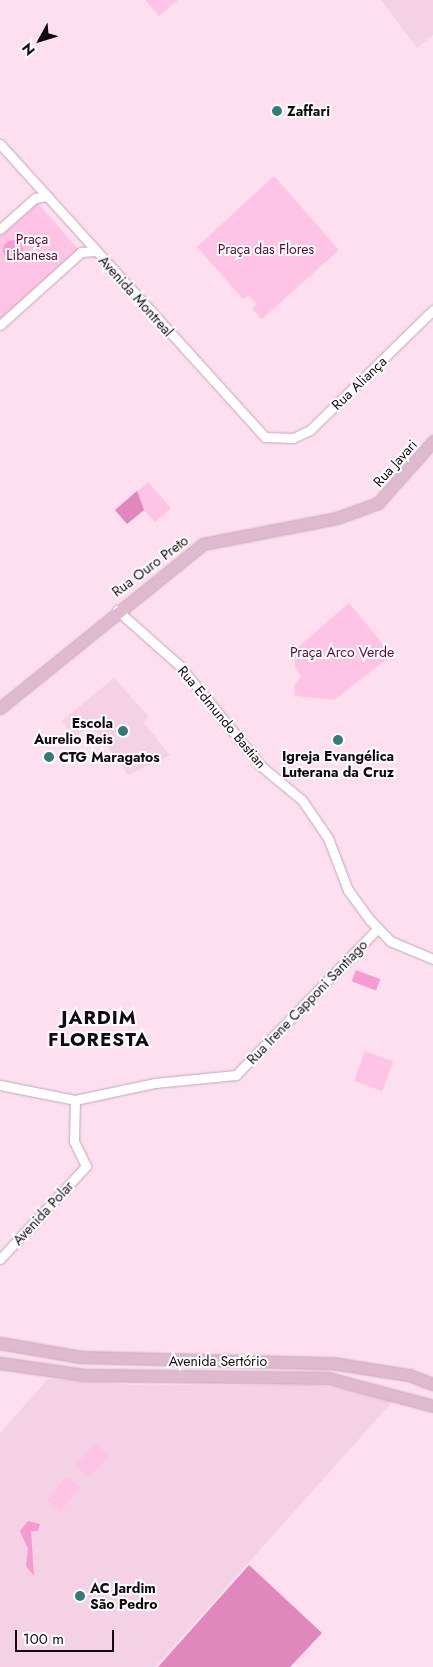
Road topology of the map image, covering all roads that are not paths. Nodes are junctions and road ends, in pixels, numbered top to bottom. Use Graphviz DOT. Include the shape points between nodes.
graph roads {
  1 [pos="0,144"];
  2 [pos="47,196"];
  3 [pos="0,229"];
  4 [pos="82,236"];
  5 [pos="96,251"];
  6 [pos="81,252"];
  7 [pos="433,310"];
  8 [pos="0,325"];
  9 [pos="276,440"];
  10 [pos="433,441"];
  11 [pos="378,503"];
  12 [pos="117,610"];
  13 [pos="0,708"];
  14 [pos="378,928"];
  15 [pos="433,959"];
  16 [pos="0,1085"];
  17 [pos="75,1100"];
  18 [pos="0,1259"];
  19 [pos="0,1343"];
  20 [pos="0,1363"];
  21 [pos="433,1384"];
  22 [pos="433,1406"];
  1 -- 2 [label="street, Avenida Montreal"];
  2 -- 3 [label="street" via="35,198"];
  2 -- 4 [label="street, Avenida Montreal"];
  4 -- 5 [label="street, Avenida Montreal"];
  4 -- 6 [label="street"];
  5 -- 6 [label="street"];
  5 -- 9 [label="street, Avenida Montreal" via="255,430"];
  6 -- 8 [label="street"];
  7 -- 9 [label="street, Rua Aliança" via="310,430"];
  10 -- 11 [label="main road, Rua Javari"];
  11 -- 12 [label="main road, Rua Ouro Preto" via="337,518 203,544"];
  12 -- 13 [label="main road, Rua Ouro Preto"];
  12 -- 14 [label="street, Rua Edmundo Bastian" via="179,665 261,766 302,800 328,838 348,890"];
  14 -- 15 [label="street, Rua Edmundo Bastian" via="390,941"];
  14 -- 17 [label="street, Rua Irene Capponi Santiago" via="236,1075 155,1083"];
  16 -- 17 [label="street"];
  17 -- 18 [label="street, Avenida Polar" via="74,1141 86,1166"];
  19 -- 21 [label="main road, Avenida Sertório" via="81,1357 332,1363 409,1375"];
  20 -- 22 [label="main road, Avenida Sertório" via="84,1375 328,1378"];
}
